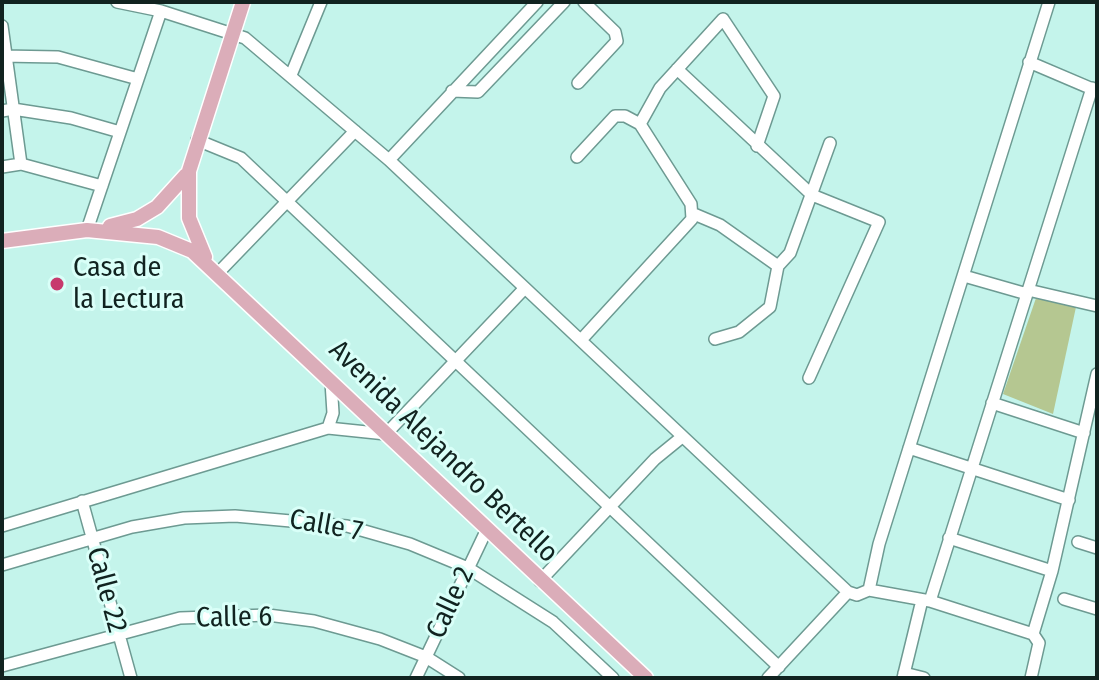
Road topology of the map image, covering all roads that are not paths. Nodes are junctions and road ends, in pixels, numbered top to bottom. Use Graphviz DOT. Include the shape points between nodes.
graph roads {
  1 [pos="117,2"];
  2 [pos="243,2"];
  3 [pos="321,2"];
  4 [pos="537,2"];
  5 [pos="564,2"];
  6 [pos="584,2"];
  7 [pos="1049,2"];
  8 [pos="161,11"];
  9 [pos="2,26"];
  10 [pos="232,32"];
  11 [pos="519,50"];
  12 [pos="489,52"];
  13 [pos="4,55"];
  14 [pos="1029,62"];
  15 [pos="677,69"];
  16 [pos="291,75"];
  17 [pos="138,79"];
  18 [pos="578,83"];
  19 [pos="1094,90"];
  20 [pos="452,91"];
  21 [pos="8,110"];
  22 [pos="640,124"];
  23 [pos="355,131"];
  24 [pos="120,132"];
  25 [pos="197,140"];
  26 [pos="830,143"];
  27 [pos="757,146"];
  28 [pos="577,157"];
  29 [pos="389,160"];
  30 [pos="21,164"];
  31 [pos="2,167"];
  32 [pos="189,171"];
  33 [pos="102,186"];
  34 [pos="812,195"];
  35 [pos="288,201"];
  36 [pos="694,214"];
  37 [pos="87,230"];
  38 [pos="2,241"];
  39 [pos="207,261"];
  40 [pos="778,266"];
  41 [pos="219,272"];
  42 [pos="964,276"];
  43 [pos="524,289"];
  44 [pos="1027,292"];
  45 [pos="1097,306"];
  46 [pos="715,339"];
  47 [pos="581,340"];
  48 [pos="457,361"];
  49 [pos="1097,374"];
  50 [pos="809,378"];
  51 [pos="330,380"];
  52 [pos="992,403"];
  53 [pos="328,428"];
  54 [pos="1084,433"];
  55 [pos="386,434"];
  56 [pos="682,437"];
  57 [pos="909,448"];
  58 [pos="972,469"];
  59 [pos="1069,500"];
  60 [pos="82,501"];
  61 [pos="610,507"];
  62 [pos="2,526"];
  63 [pos="487,529"];
  64 [pos="949,538"];
  65 [pos="92,539"];
  66 [pos="1078,542"];
  67 [pos="1097,548"];
  68 [pos="2,565"];
  69 [pos="468,568"];
  70 [pos="1052,571"];
  71 [pos="540,581"];
  72 [pos="869,590"];
  73 [pos="848,592"];
  74 [pos="1064,599"];
  75 [pos="926,600"];
  76 [pos="1097,609"];
  77 [pos="117,633"];
  78 [pos="1033,634"];
  79 [pos="426,657"];
  80 [pos="2,666"];
  81 [pos="779,667"];
  82 [pos="903,675"];
  83 [pos="131,678"];
  84 [pos="416,678"];
  85 [pos="459,678"];
  86 [pos="613,678"];
  87 [pos="646,678"];
  88 [pos="768,678"];
  89 [pos="924,678"];
  90 [pos="1031,678"];
  1 -- 8 [label="street"];
  2 -- 10 [label="main road, Avenida Alejandro Bertello"];
  3 -- 16 [label="street"];
  4 -- 12 [label="street"];
  5 -- 11 [label="street"];
  6 -- 18 [label="street" via="615,32 617,41"];
  7 -- 14 [label="street"];
  8 -- 10 [label="street"];
  8 -- 17 [label="street"];
  9 -- 13 [label="street"];
  10 -- 16 [label="street"];
  10 -- 25 [label="main road, Avenida Alejandro Bertello"];
  11 -- 12 [label="street"];
  11 -- 20 [label="street" via="478,92"];
  12 -- 20 [label="street"];
  13 -- 17 [label="street" via="58,57"];
  13 -- 21 [label="street"];
  14 -- 19 [label="street"];
  14 -- 42 [label="street"];
  15 -- 22 [label="street"];
  15 -- 27 [label="street"];
  15 -- 27 [label="street" via="723,19 774,96"];
  16 -- 23 [label="street"];
  17 -- 24 [label="street"];
  19 -- 44 [label="street"];
  20 -- 29 [label="street"];
  21 -- 24 [label="street" via="71,118"];
  21 -- 30 [label="street"];
  22 -- 28 [label="street" via="615,116"];
  22 -- 36 [label="street"];
  23 -- 29 [label="street"];
  23 -- 35 [label="street"];
  24 -- 33 [label="street"];
  25 -- 32 [label="main road, Avenida Alejandro Bertello"];
  25 -- 35 [label="street" via="241,158"];
  26 -- 34 [label="street"];
  27 -- 34 [label="street"];
  29 -- 43 [label="street"];
  30 -- 31 [label="street"];
  30 -- 33 [label="street"];
  32 -- 37 [label="main road, Avenida Alejandro Bertello" via="175,191 147,213"];
  32 -- 39 [label="main road, Avenida Alejandro Bertello" via="189,218"];
  33 -- 37 [label="street"];
  34 -- 40 [label="street" via="790,253"];
  34 -- 50 [label="street" via="879,222"];
  35 -- 41 [label="street"];
  35 -- 48 [label="street"];
  36 -- 40 [label="street" via="720,225"];
  36 -- 47 [label="street" via="687,228"];
  37 -- 38 [label="main road, Avenida Alejandro Bertello"];
  37 -- 39 [label="main road, Avenida Alejandro Bertello" via="158,237"];
  39 -- 41 [label="main road, Avenida Alejandro Bertello"];
  40 -- 46 [label="street" via="770,307 739,332"];
  41 -- 51 [label="main road, Avenida Alejandro Bertello"];
  42 -- 44 [label="street"];
  42 -- 57 [label="street"];
  43 -- 47 [label="street"];
  43 -- 48 [label="street"];
  44 -- 45 [label="street"];
  44 -- 52 [label="street"];
  47 -- 56 [label="street"];
  48 -- 55 [label="street"];
  48 -- 61 [label="street"];
  49 -- 54 [label="street"];
  51 -- 53 [label="street" via="333,413"];
  51 -- 55 [label="main road, Avenida Alejandro Bertello"];
  52 -- 54 [label="street"];
  52 -- 58 [label="street"];
  53 -- 55 [label="street"];
  53 -- 60 [label="street"];
  54 -- 59 [label="street"];
  55 -- 63 [label="main road, Avenida Alejandro Bertello"];
  56 -- 61 [label="street"];
  56 -- 73 [label="street"];
  57 -- 58 [label="street"];
  57 -- 72 [label="street"];
  58 -- 59 [label="street"];
  58 -- 64 [label="street"];
  59 -- 70 [label="street"];
  60 -- 62 [label="street"];
  60 -- 65 [label="street, Calle 22"];
  61 -- 71 [label="street"];
  61 -- 81 [label="street"];
  63 -- 69 [label="street, Calle 2"];
  63 -- 71 [label="main road, Avenida Alejandro Bertello"];
  64 -- 70 [label="street"];
  64 -- 75 [label="street"];
  65 -- 68 [label="street, Calle 7"];
  65 -- 69 [label="street, Calle 7" via="184,518 296,519 347,526"];
  65 -- 77 [label="street, Calle 22"];
  66 -- 67 [label="street"];
  69 -- 79 [label="street, Calle 2"];
  69 -- 86 [label="street, Calle 7" via="553,622"];
  70 -- 78 [label="street"];
  71 -- 87 [label="main road, Avenida Alejandro Bertello"];
  72 -- 73 [label="street"];
  72 -- 75 [label="street"];
  73 -- 81 [label="street"];
  74 -- 76 [label="street"];
  75 -- 78 [label="street"];
  75 -- 82 [label="street"];
  77 -- 79 [label="street, Calle 6" via="180,618 268,615 314,621"];
  77 -- 80 [label="street, Calle 6"];
  77 -- 83 [label="street, Calle 22"];
  78 -- 90 [label="street" via="1039,643"];
  79 -- 84 [label="street, Calle 2"];
  79 -- 85 [label="street, Calle 6"];
  81 -- 88 [label="street"];
  82 -- 89 [label="street"];
}
